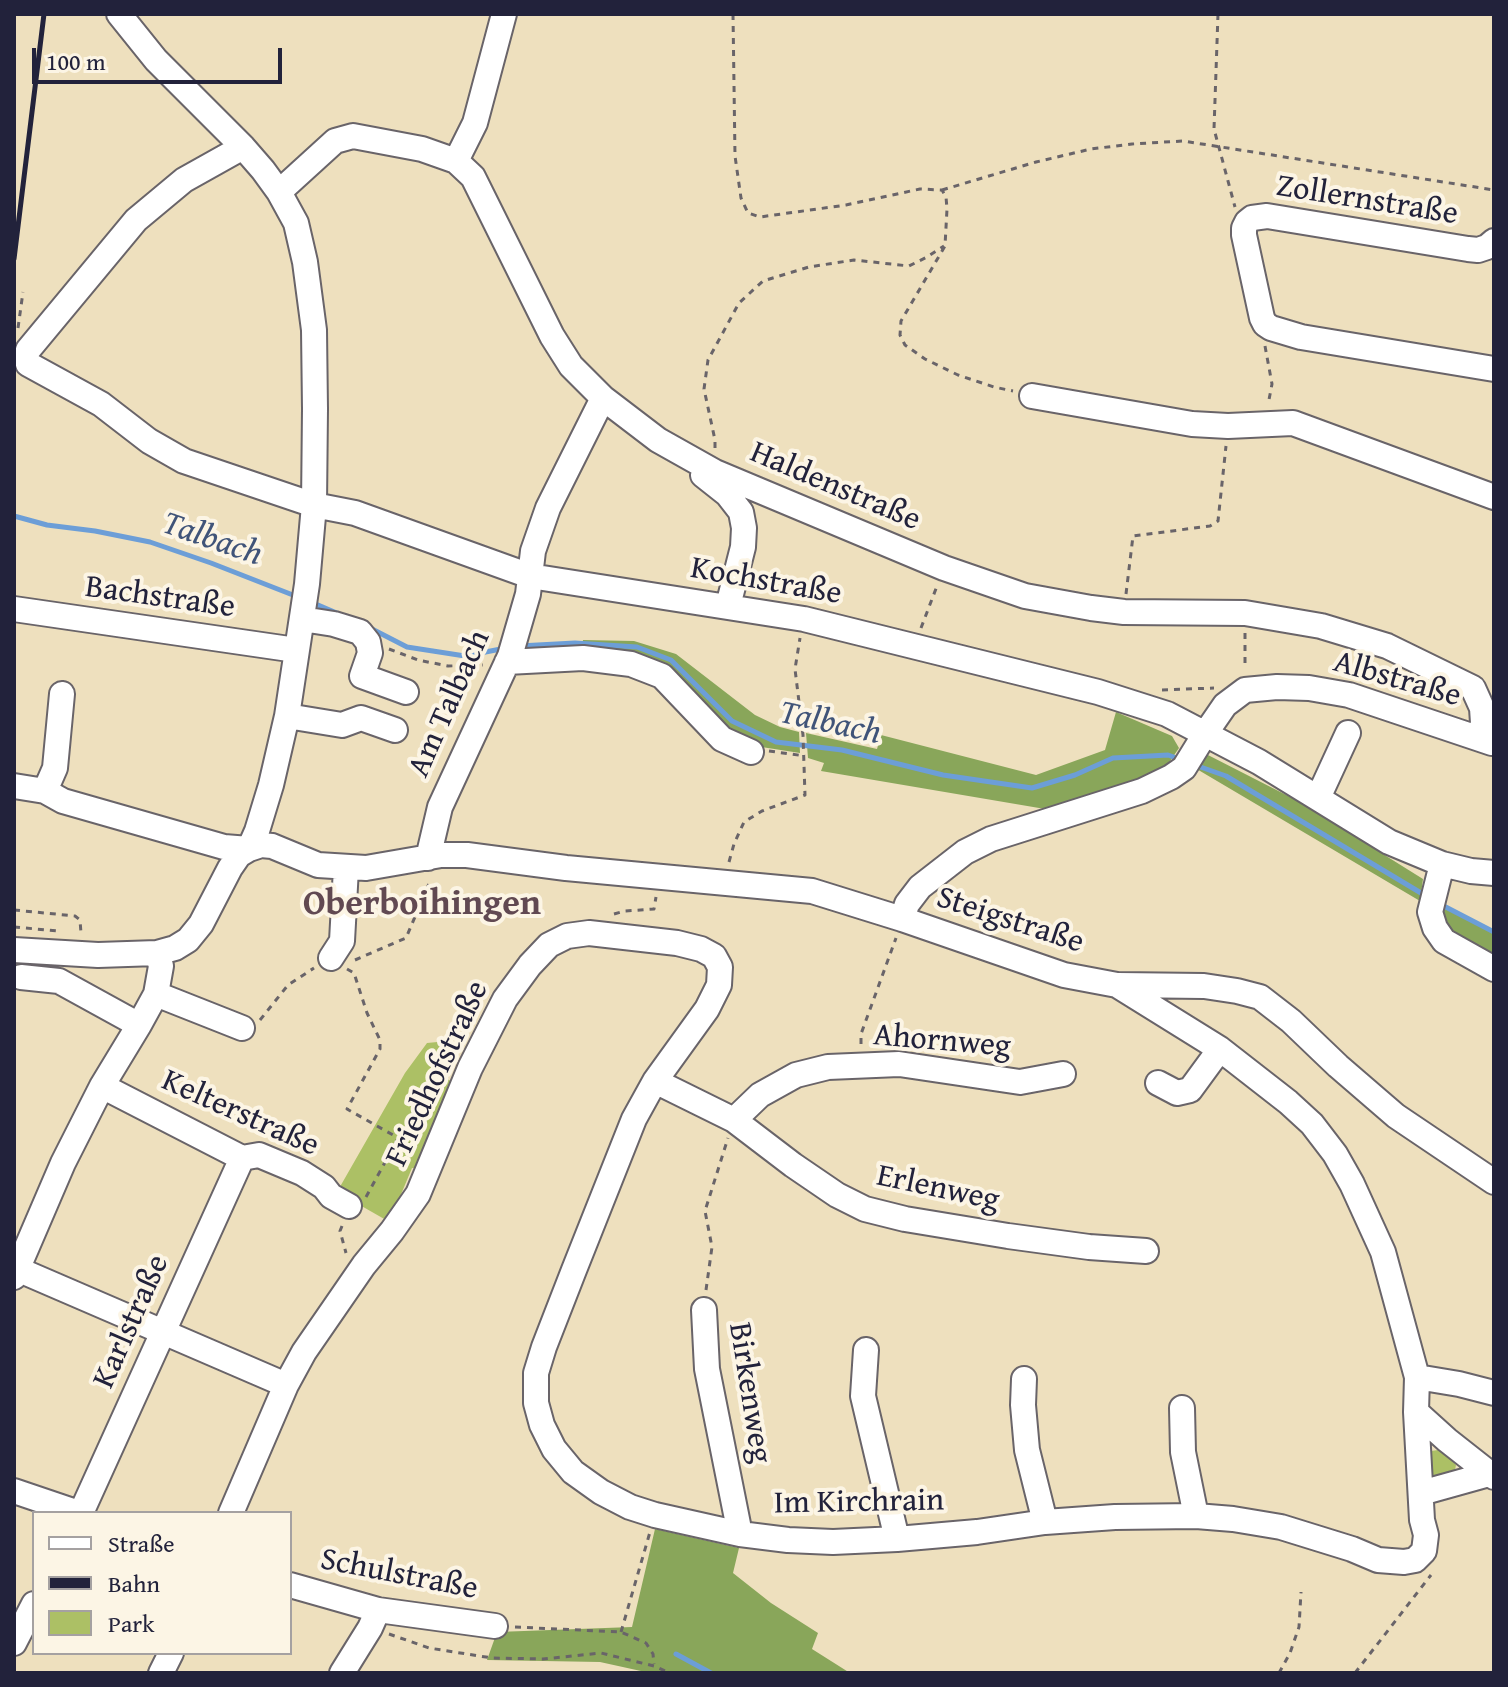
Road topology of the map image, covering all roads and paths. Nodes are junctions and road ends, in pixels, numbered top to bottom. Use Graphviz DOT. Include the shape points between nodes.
graph roads {
  1 [pos="119,14"];
  2 [pos="504,14"];
  3 [pos="733,14"];
  4 [pos="1218,14"];
  5 [pos="1494,91"];
  6 [pos="1494,127"];
  7 [pos="1217,145"];
  8 [pos="243,147"];
  9 [pos="456,161"];
  10 [pos="942,190"];
  11 [pos="1494,190"];
  12 [pos="279,192"];
  13 [pos="1247,222"];
  14 [pos="1494,241"];
  15 [pos="945,246"];
  16 [pos="23,292"];
  17 [pos="1265,324"];
  18 [pos="18,329"];
  19 [pos="1494,369"];
  20 [pos="14,394"];
  21 [pos="1032,396"];
  22 [pos="603,398"];
  23 [pos="14,411"];
  24 [pos="1264,424"];
  25 [pos="1228,426"];
  26 [pos="658,440"];
  27 [pos="715,472"];
  28 [pos="1494,497"];
  29 [pos="314,505"];
  30 [pos="944,568"];
  31 [pos="530,576"];
  32 [pos="728,606"];
  33 [pos="14,609"];
  34 [pos="1124,612"];
  35 [pos="1245,613"];
  36 [pos="303,614"];
  37 [pos="804,619"];
  38 [pos="368,642"];
  39 [pos="915,646"];
  40 [pos="296,650"];
  41 [pos="511,652"];
  42 [pos="1156,690"];
  43 [pos="1245,690"];
  44 [pos="406,692"];
  45 [pos="62,694"];
  46 [pos="287,716"];
  47 [pos="395,730"];
  48 [pos="1348,733"];
  49 [pos="1486,741"];
  50 [pos="1200,742"];
  51 [pos="751,752"];
  52 [pos="805,756"];
  53 [pos="14,786"];
  54 [pos="45,791"];
  55 [pos="1318,798"];
  56 [pos="249,849"];
  57 [pos="434,856"];
  58 [pos="346,868"];
  59 [pos="1440,871"];
  60 [pos="1494,873"];
  61 [pos="723,882"];
  62 [pos="654,909"];
  63 [pos="14,910"];
  64 [pos="614,914"];
  65 [pos="902,919"];
  66 [pos="14,927"];
  67 [pos="65,931"];
  68 [pos="81,933"];
  69 [pos="14,950"];
  70 [pos="157,953"];
  71 [pos="331,958"];
  72 [pos="720,967"];
  73 [pos="1494,969"];
  74 [pos="354,973"];
  75 [pos="21,977"];
  76 [pos="1117,985"];
  77 [pos="156,994"];
  78 [pos="139,1025"];
  79 [pos="242,1028"];
  80 [pos="468,1028"];
  81 [pos="1220,1049"];
  82 [pos="862,1066"];
  83 [pos="1063,1074"];
  84 [pos="655,1081"];
  85 [pos="1158,1083"];
  86 [pos="102,1086"];
  87 [pos="734,1120"];
  88 [pos="397,1138"];
  89 [pos="242,1158"];
  90 [pos="721,1158"];
  91 [pos="1494,1182"];
  92 [pos="357,1202"];
  93 [pos="1146,1251"];
  94 [pos="345,1252"];
  95 [pos="16,1273"];
  96 [pos="704,1310"];
  97 [pos="162,1332"];
  98 [pos="866,1350"];
  99 [pos="1417,1377"];
  100 [pos="1024,1379"];
  101 [pos="286,1385"];
  102 [pos="1494,1393"];
  103 [pos="1182,1408"];
  104 [pos="1416,1412"];
  105 [pos="1492,1475"];
  106 [pos="14,1491"];
  107 [pos="1421,1493"];
  108 [pos="74,1511"];
  109 [pos="81,1511"];
  110 [pos="232,1511"];
  111 [pos="655,1515"];
  112 [pos="1196,1516"];
  113 [pos="1045,1522"];
  114 [pos="740,1534"];
  115 [pos="897,1539"];
  116 [pos="1424,1551"];
  117 [pos="292,1586"];
  118 [pos="1301,1592"];
  119 [pos="32,1608"];
  120 [pos="374,1619"];
  121 [pos="495,1626"];
  122 [pos="621,1632"];
  123 [pos="14,1643"];
  124 [pos="170,1655"];
  125 [pos="654,1666"];
  126 [pos="161,1673"];
  127 [pos="342,1673"];
  128 [pos="670,1673"];
  129 [pos="1279,1673"];
  130 [pos="1355,1673"];
  1 -- 8 [label="street" via="156,60"];
  2 -- 9 [label="street" via="475,123"];
  3 -- 10 [label="path" via="735,156 748,213 760,217 920,189"];
  4 -- 7 [label="path"];
  5 -- 6 [label="path"];
  7 -- 10 [label="path" via="1183,141 1091,149"];
  7 -- 11 [label="path"];
  7 -- 13 [label="path" via="1235,208"];
  8 -- 12 [label="street"];
  8 -- 29 [label="street, Kochstraße" via="184,180 136,220 28,350 27,363 101,404 184,461"];
  9 -- 12 [label="street" via="353,136 335,141"];
  9 -- 22 [label="street, Haldenstraße" via="473,177 552,336 571,366"];
  10 -- 15 [label="path"];
  12 -- 29 [label="street" via="296,223 314,330"];
  13 -- 14 [label="street, Zollernstraße" via="1267,216 1478,250"];
  13 -- 17 [label="street, Zollernstraße" via="1244,235"];
  15 -- 21 [label="path" via="901,321 905,345 958,375"];
  15 -- 27 [label="path" via="909,266 854,260 809,267 763,281 739,303 708,360 704,389 715,440"];
  16 -- 18 [label="path"];
  17 -- 19 [label="street" via="1301,337"];
  17 -- 24 [label="path" via="1272,384"];
  20 -- 23 [label="path"];
  21 -- 25 [label="street"];
  22 -- 26 [label="street, Haldenstraße"];
  22 -- 31 [label="street, Am Talbach" via="548,508"];
  24 -- 25 [label="street"];
  24 -- 28 [label="street" via="1293,423"];
  25 -- 34 [label="path" via="1218,521 1133,536"];
  26 -- 27 [label="street, Haldenstraße"];
  26 -- 32 [label="street" via="727,494 741,512 743,547"];
  27 -- 30 [label="street, Haldenstraße"];
  29 -- 31 [label="street, Kochstraße" via="355,513"];
  29 -- 36 [label="street"];
  30 -- 34 [label="street, Haldenstraße" via="1025,596"];
  30 -- 39 [label="path"];
  31 -- 32 [label="street, Kochstraße"];
  31 -- 41 [label="street, Am Talbach"];
  32 -- 37 [label="street, Kochstraße"];
  33 -- 40 [label="street, Bachstraße"];
  34 -- 35 [label="street, Haldenstraße"];
  35 -- 43 [label="path"];
  35 -- 49 [label="street, Haldenstraße" via="1321,626 1387,646 1473,688"];
  36 -- 38 [label="street" via="360,632"];
  36 -- 40 [label="street"];
  37 -- 39 [label="street, Kochstraße"];
  37 -- 52 [label="path" via="795,669"];
  38 -- 41 [label="path" via="448,666 473,666"];
  38 -- 44 [label="street" via="362,676"];
  39 -- 50 [label="street, Kochstraße" via="1167,714"];
  40 -- 46 [label="street"];
  41 -- 51 [label="street" via="631,664 662,676 722,739"];
  41 -- 57 [label="street, Am Talbach" via="440,807"];
  42 -- 43 [label="path"];
  43 -- 49 [label="street, Albstraße" via="1309,688 1349,695"];
  43 -- 50 [label="street" via="1225,705"];
  45 -- 54 [label="street" via="55,768"];
  46 -- 47 [label="street" via="342,725 361,718"];
  46 -- 56 [label="street"];
  48 -- 55 [label="street"];
  50 -- 55 [label="street, Kochstraße" via="1259,762"];
  50 -- 65 [label="street" via="1184,768 1142,791 965,852 920,887"];
  51 -- 52 [label="path"];
  52 -- 61 [label="path" via="805,795 744,822"];
  53 -- 54 [label="street, Steigstraße"];
  54 -- 56 [label="street, Steigstraße" via="63,801 224,847"];
  55 -- 59 [label="street, Kochstraße"];
  56 -- 58 [label="street, Steigstraße" via="272,846 318,865"];
  56 -- 70 [label="street" via="236,860 188,940"];
  57 -- 58 [label="street, Steigstraße"];
  57 -- 61 [label="street, Steigstraße"];
  57 -- 71 [label="path" via="406,938 354,960"];
  58 -- 71 [label="street" via="342,941"];
  59 -- 60 [label="street, Kochstraße"];
  59 -- 73 [label="street" via="1430,912 1435,928 1444,941"];
  61 -- 65 [label="street, Steigstraße" via="812,891"];
  62 -- 64 [label="path"];
  63 -- 68 [label="path" via="75,916"];
  65 -- 76 [label="street, Steigstraße" via="1064,975"];
  65 -- 82 [label="path" via="861,1034"];
  66 -- 67 [label="path"];
  69 -- 70 [label="street"];
  70 -- 77 [label="street" via="161,966"];
  71 -- 79 [label="path" via="288,985 258,1023"];
  72 -- 84 [label="street, Im Kirchrain" via="719,985 707,1009"];
  72 -- 101 [label="street, Friedhofstraße" via="714,956 677,943 589,933 549,945 505,999 418,1194 328,1316"];
  74 -- 88 [label="path" via="380,1049 347,1109"];
  75 -- 78 [label="street" via="59,981"];
  76 -- 81 [label="street, Steigstraße"];
  76 -- 91 [label="street" via="1204,986 1260,997 1396,1116"];
  77 -- 78 [label="street"];
  77 -- 79 [label="street"];
  78 -- 86 [label="street"];
  80 -- 88 [label="path" via="436,1069"];
  81 -- 85 [label="street" via="1190,1090 1177,1093"];
  81 -- 99 [label="street, Steigstraße" via="1312,1124 1335,1154 1383,1252"];
  82 -- 83 [label="street, Ahornweg" via="899,1064 1020,1082"];
  82 -- 87 [label="street, Ahornweg" via="796,1075 760,1095"];
  84 -- 87 [label="street, Erlenweg"];
  84 -- 111 [label="street, Im Kirchrain" via="634,1119 536,1373 542,1425 573,1472 601,1492"];
  86 -- 89 [label="street, Kelterstraße"];
  86 -- 95 [label="street"];
  87 -- 93 [label="street, Erlenweg" via="837,1195 865,1209 1008,1236"];
  88 -- 92 [label="path"];
  89 -- 92 [label="street, Kelterstraße" via="259,1155 302,1173 331,1196"];
  89 -- 97 [label="street, Karlstraße"];
  90 -- 96 [label="path" via="705,1211 712,1247"];
  92 -- 94 [label="path" via="340,1231"];
  95 -- 97 [label="street"];
  96 -- 114 [label="street, Birkenweg" via="707,1369"];
  97 -- 101 [label="street"];
  97 -- 109 [label="street, Karlstraße"];
  98 -- 115 [label="street" via="863,1396"];
  99 -- 102 [label="street"];
  99 -- 104 [label="street, Steigstraße"];
  100 -- 113 [label="street" via="1027,1450"];
  101 -- 110 [label="street, Friedhofstraße"];
  103 -- 112 [label="street" via="1183,1452"];
  104 -- 105 [label="street"];
  104 -- 107 [label="street"];
  105 -- 107 [label="street"];
  106 -- 108 [label="street"];
  107 -- 116 [label="street"];
  111 -- 114 [label="street, Im Kirchrain"];
  111 -- 122 [label="path"];
  112 -- 113 [label="street, Im Kirchrain"];
  112 -- 116 [label="street, Im Kirchrain" via="1281,1527 1378,1560 1415,1560"];
  113 -- 115 [label="street, Im Kirchrain"];
  114 -- 115 [label="street, Im Kirchrain" via="833,1542"];
  116 -- 130 [label="path" via="1433,1572"];
  117 -- 120 [label="street, Schulstraße"];
  118 -- 129 [label="path" via="1299,1627"];
  119 -- 123 [label="street"];
  120 -- 121 [label="street, Schulstraße"];
  120 -- 125 [label="path" via="429,1648 492,1658 601,1653"];
  120 -- 127 [label="street"];
  121 -- 122 [label="path"];
  122 -- 125 [label="path" via="646,1643"];
  124 -- 126 [label="street"];
  125 -- 128 [label="path"];
}
